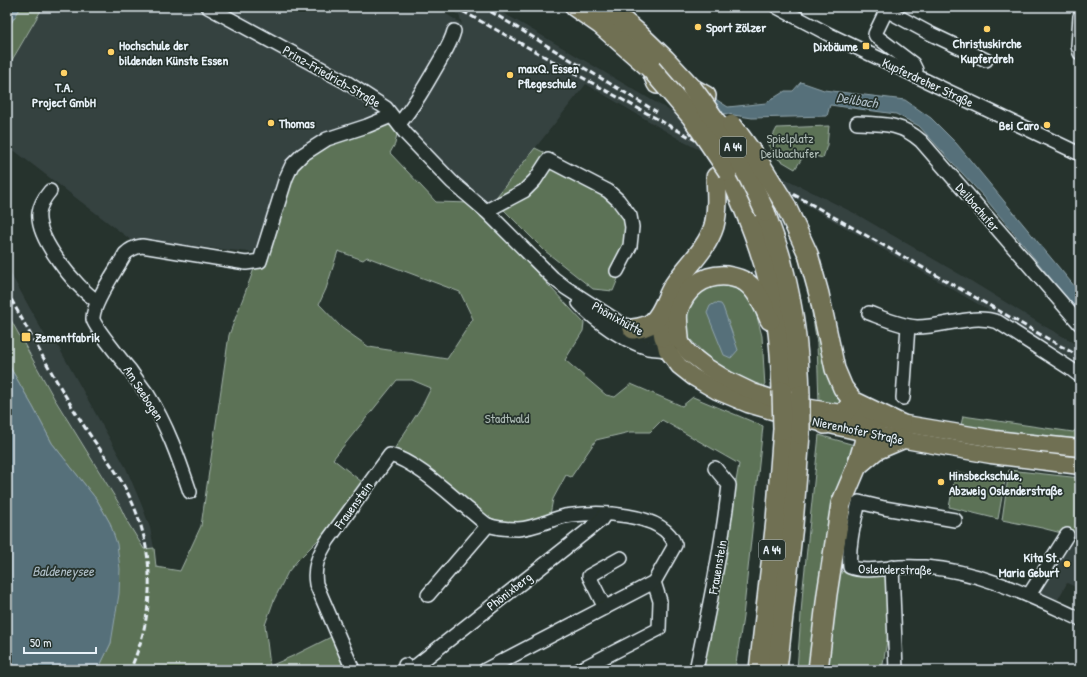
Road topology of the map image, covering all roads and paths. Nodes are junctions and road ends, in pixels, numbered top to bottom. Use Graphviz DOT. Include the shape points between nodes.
graph roads {
  1 [pos="208,7"];
  2 [pos="575,7"];
  3 [pos="607,7"];
  4 [pos="777,7"];
  5 [pos="887,9"];
  6 [pos="1080,16"];
  7 [pos="454,31"];
  8 [pos="1080,53"];
  9 [pos="986,60"];
  10 [pos="914,75"];
  11 [pos="692,88"];
  12 [pos="395,120"];
  13 [pos="857,123"];
  14 [pos="1080,154"];
  15 [pos="722,174"];
  16 [pos="50,190"];
  17 [pos="486,211"];
  18 [pos="260,261"];
  19 [pos="617,271"];
  20 [pos="566,288"];
  21 [pos="98,301"];
  22 [pos="664,308"];
  23 [pos="869,314"];
  24 [pos="1080,324"];
  25 [pos="908,326"];
  26 [pos="633,329"];
  27 [pos="670,342"];
  28 [pos="780,347"];
  29 [pos="1080,376"];
  30 [pos="903,398"];
  31 [pos="849,410"];
  32 [pos="825,424"];
  33 [pos="791,432"];
  34 [pos="902,432"];
  35 [pos="865,433"];
  36 [pos="1080,448"];
  37 [pos="857,466"];
  38 [pos="1080,466"];
  39 [pos="715,468"];
  40 [pos="190,492"];
  41 [pos="605,514"];
  42 [pos="954,520"];
  43 [pos="488,525"];
  44 [pos="1067,535"];
  45 [pos="621,558"];
  46 [pos="892,568"];
  47 [pos="654,582"];
  48 [pos="428,595"];
  49 [pos="1028,595"];
  50 [pos="605,608"];
  51 [pos="1080,619"];
  52 [pos="353,670"];
  53 [pos="417,670"];
  54 [pos="484,670"];
  55 [pos="579,670"];
  56 [pos="696,670"];
  57 [pos="759,670"];
  58 [pos="777,670"];
  59 [pos="818,670"];
  60 [pos="896,670"];
  1 -- 12 [label="street, Prinz-Friedrich-Straße" via="346,82 386,108"];
  2 -- 15 [label="highway" via="601,25 651,69 659,89"];
  3 -- 11 [label="highway, A 44" via="644,38"];
  4 -- 10 [label="street, Kupferdreher Straße"];
  5 -- 9 [label="street" via="929,33"];
  5 -- 10 [label="street" via="875,34 913,64 916,70"];
  6 -- 8 [label="street"];
  7 -- 12 [label="street, Prinz-Friedrich-Straße" via="452,40 407,115"];
  10 -- 14 [label="street, Kupferdreher Straße"];
  11 -- 31 [label="highway, bridge" via="717,106 759,162 785,204 808,254 835,369"];
  11 -- 33 [label="highway, A 44, bridge" via="729,140 749,177 783,266 797,345 800,395"];
  12 -- 17 [label="street, Phönixhütte" via="452,182"];
  12 -- 18 [label="street, Prinz-Friedrich-Straße" via="327,139 302,154 292,165 286,178"];
  13 -- 24 [label="street, Deilbachufer" via="897,127 912,133 921,141"];
  15 -- 22 [label="highway" via="713,228 696,257 674,286"];
  15 -- 28 [label="highway, A 44" via="745,210 757,241 775,311"];
  16 -- 21 [label="street" via="39,211 39,221 47,242 66,271 83,290"];
  17 -- 19 [label="street" via="524,191 548,160 608,191 630,216 630,246"];
  17 -- 20 [label="street, Phönixhütte"];
  18 -- 21 [label="street, Am Seebogen" via="246,263 137,247 125,254"];
  20 -- 26 [label="street, Phönixhütte"];
  20 -- 27 [label="street, Phönixhütte" via="586,310 614,332 649,348"];
  21 -- 40 [label="street, Am Seebogen" via="93,314 95,326 148,396 167,431"];
  22 -- 26 [label="highway" via="651,323"];
  22 -- 27 [label="highway" via="662,326"];
  23 -- 25 [label="street"];
  25 -- 29 [label="street" via="929,326 981,318 992,320"];
  25 -- 30 [label="street"];
  26 -- 27 [label="street, Phönixhütte"];
  27 -- 28 [label="highway" via="684,298 692,287 704,279 717,275 734,277 747,283 757,294 767,312"];
  27 -- 31 [label="main road, Nierenhofer Straße" via="684,348 728,380 753,392 793,405"];
  27 -- 32 [label="main road, Nierenhofer Straße" via="679,366 717,391 748,404"];
  28 -- 33 [label="highway, A 44, bridge" via="782,390"];
  31 -- 32 [label="highway"];
  31 -- 34 [label="highway"];
  31 -- 35 [label="highway"];
  32 -- 35 [label="main road, Nierenhofer Straße"];
  33 -- 57 [label="highway, A 44" via="776,513"];
  33 -- 58 [label="highway, A 44" via="793,525"];
  34 -- 35 [label="main road, Nierenhofer Straße"];
  34 -- 36 [label="main road, Nierenhofer Straße"];
  34 -- 37 [label="highway"];
  34 -- 38 [label="main road, Nierenhofer Straße" via="990,455"];
  35 -- 37 [label="highway"];
  37 -- 59 [label="highway" via="841,504"];
  39 -- 56 [label="street, Frauenstein" via="729,485 720,552"];
  41 -- 43 [label="street" via="579,514 518,529"];
  41 -- 47 [label="street" via="632,516 653,522 673,538 675,545"];
  41 -- 53 [label="street, Phönixberg" via="601,520 417,665"];
  42 -- 46 [label="street, Oslenderstraße" via="859,502 852,535 850,567 857,570"];
  43 -- 48 [label="street"];
  43 -- 52 [label="street, Frauenstein" via="429,478 401,458 390,455 328,540 315,566 316,584"];
  44 -- 49 [label="street"];
  45 -- 50 [label="street" via="589,576"];
  46 -- 49 [label="street, Oslenderstraße" via="926,567 958,572 985,578"];
  46 -- 60 [label="street"];
  47 -- 50 [label="street"];
  47 -- 55 [label="street" via="660,601 660,629"];
  49 -- 51 [label="street, Oslenderstraße"];
  50 -- 54 [label="street"];
}
